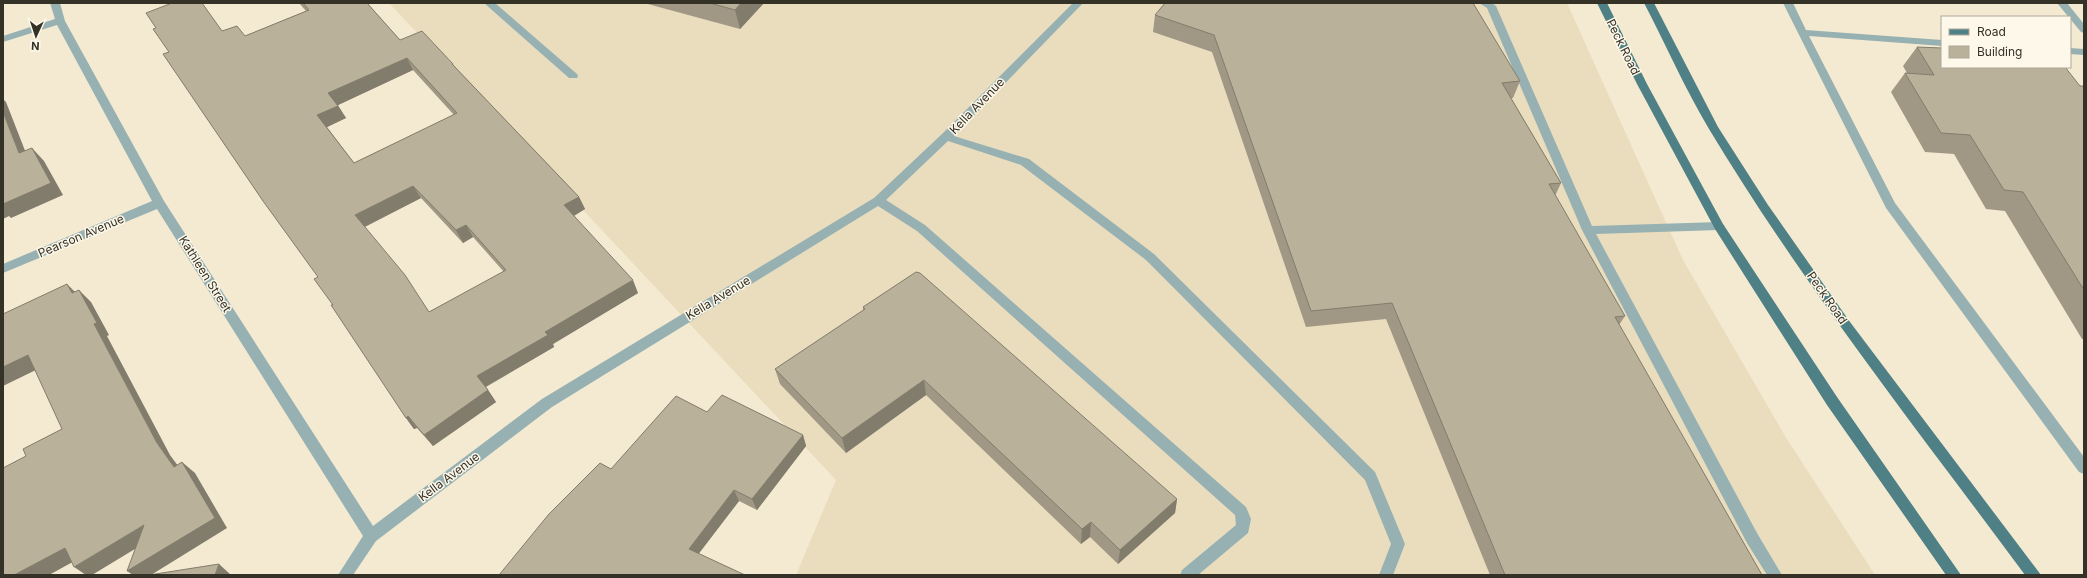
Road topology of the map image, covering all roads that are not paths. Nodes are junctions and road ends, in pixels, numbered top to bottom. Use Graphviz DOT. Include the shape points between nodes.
graph roads {
  1 [pos="55,3"];
  2 [pos="489,3"];
  3 [pos="1078,3"];
  4 [pos="1484,3"];
  5 [pos="1602,3"];
  6 [pos="1649,3"];
  7 [pos="1788,3"];
  8 [pos="2062,3"];
  9 [pos="60,21"];
  10 [pos="2084,30"];
  11 [pos="1802,33"];
  12 [pos="3,39"];
  13 [pos="1941,42"];
  14 [pos="2071,51"];
  15 [pos="2084,52"];
  16 [pos="573,76"];
  17 [pos="946,137"];
  18 [pos="878,201"];
  19 [pos="159,203"];
  20 [pos="1719,226"];
  21 [pos="1588,230"];
  22 [pos="3,269"];
  23 [pos="2079,454"];
  24 [pos="2084,468"];
  25 [pos="371,536"];
  26 [pos="345,575"];
  27 [pos="1187,575"];
  28 [pos="1386,575"];
  29 [pos="1775,575"];
  30 [pos="1954,575"];
  31 [pos="2034,575"];
  1 -- 9 [label="street, Kathleen Street"];
  2 -- 16 [label="street"];
  3 -- 17 [label="street, Kella Avenue"];
  4 -- 21 [label="street" via="1491,6"];
  5 -- 20 [label="main road, Peck Road" via="1642,84"];
  6 -- 31 [label="main road, Peck Road" via="1713,127 1764,208 1846,325"];
  7 -- 11 [label="street"];
  8 -- 10 [label="street"];
  9 -- 12 [label="street"];
  9 -- 19 [label="street, Kathleen Street"];
  11 -- 13 [label="street"];
  11 -- 23 [label="street" via="1890,204"];
  14 -- 15 [label="street"];
  17 -- 18 [label="street, Kella Avenue"];
  17 -- 28 [label="street" via="1026,162 1150,257 1370,476 1398,544"];
  18 -- 25 [label="street, Kella Avenue" via="547,403"];
  18 -- 27 [label="street" via="920,228 1241,511 1244,519 1243,528"];
  19 -- 22 [label="street, Pearson Avenue"];
  19 -- 25 [label="street, Kathleen Street"];
  20 -- 21 [label="street"];
  20 -- 30 [label="main road, Peck Road" via="1832,401"];
  21 -- 29 [label="street" via="1752,538"];
  23 -- 24 [label="street"];
  25 -- 26 [label="street, Kella Avenue"];
}
